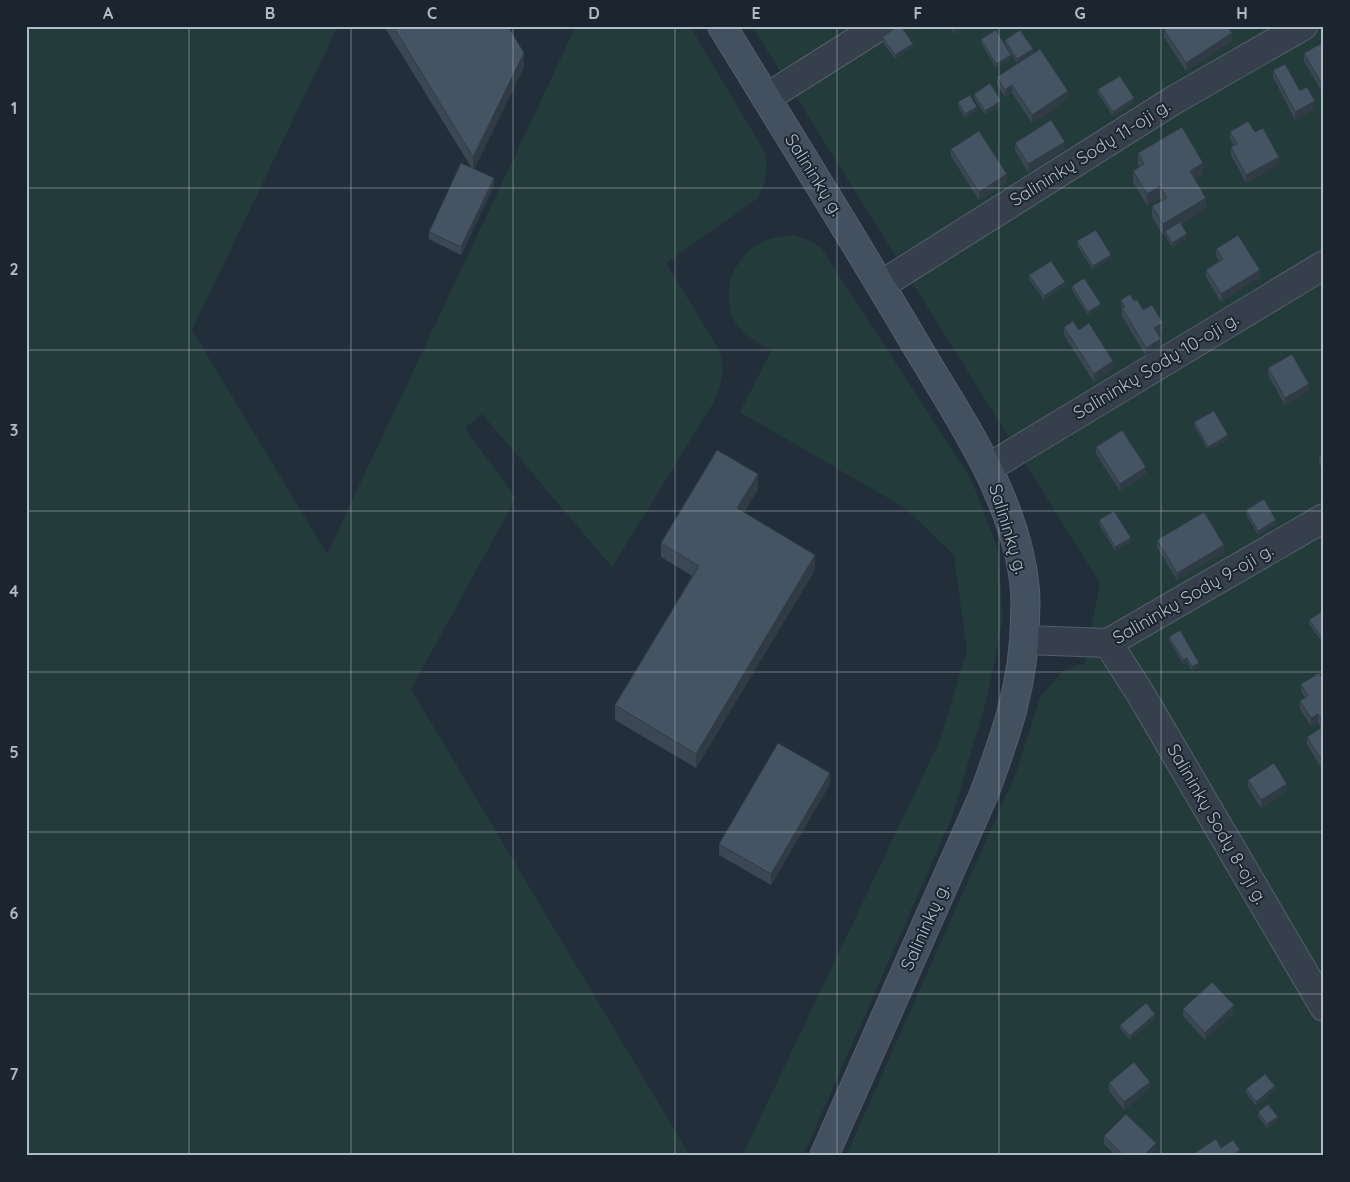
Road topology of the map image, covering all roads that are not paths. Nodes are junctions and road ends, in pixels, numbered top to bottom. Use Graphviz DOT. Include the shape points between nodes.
graph roads {
  1 [pos="722,26"];
  2 [pos="880,26"];
  3 [pos="1303,26"];
  4 [pos="766,98"];
  5 [pos="1324,265"];
  6 [pos="881,285"];
  7 [pos="988,468"];
  8 [pos="1324,518"];
  9 [pos="1025,640"];
  10 [pos="1108,643"];
  11 [pos="1324,1007"];
  12 [pos="824,1156"];
  1 -- 4 [label="main road, Salininkų g."];
  2 -- 4 [label="street"];
  3 -- 6 [label="street, Salininkų Sodų 11-oji g." via="1174,100"];
  4 -- 6 [label="main road, Salininkų g."];
  5 -- 7 [label="street, Salininkų Sodų 10-oji g."];
  6 -- 7 [label="main road, Salininkų g."];
  7 -- 9 [label="main road, Salininkų g." via="1018,549 1026,590"];
  8 -- 10 [label="street, Salininkų Sodų 9-oji g."];
  9 -- 10 [label="street, Salininkų Sodų 9-oji g."];
  9 -- 12 [label="main road, Salininkų g." via="1017,695 1005,740 984,794"];
  10 -- 11 [label="street, Salininkų Sodų 8-oji g."];
}
